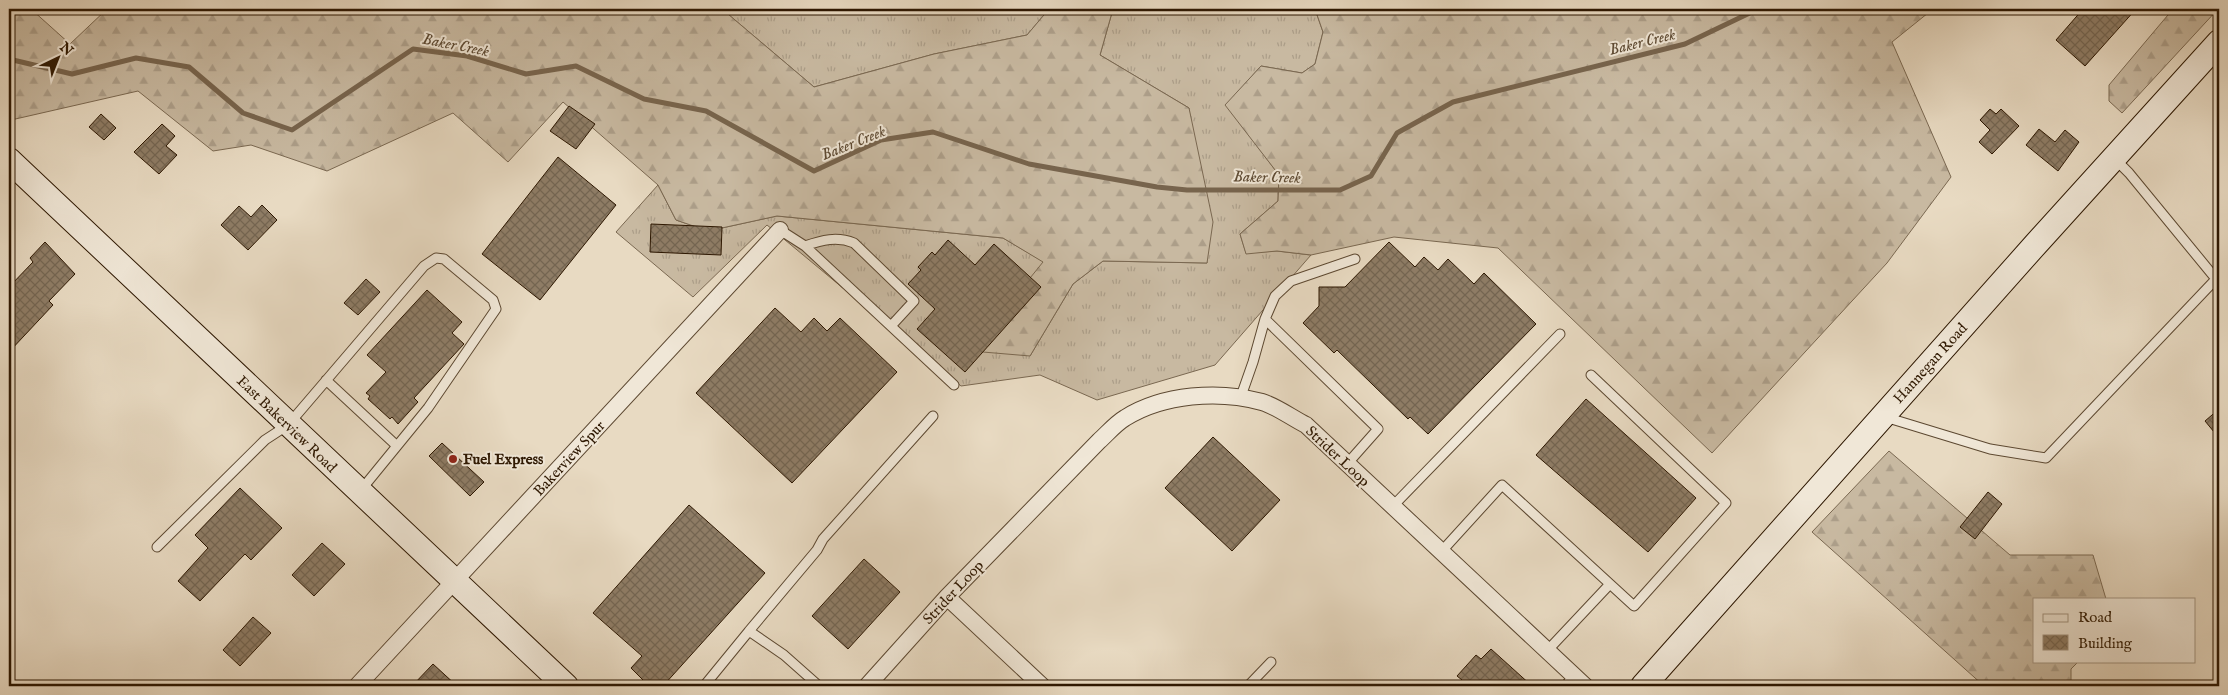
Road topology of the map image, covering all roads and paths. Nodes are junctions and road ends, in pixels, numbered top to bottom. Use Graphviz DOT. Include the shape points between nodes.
graph roads {
  1 [pos="2219,42"];
  2 [pos="2114,158"];
  3 [pos="9,160"];
  4 [pos="780,230"];
  5 [pos="805,246"];
  6 [pos="1355,259"];
  7 [pos="1265,319"];
  8 [pos="891,326"];
  9 [pos="1560,334"];
  10 [pos="1591,375"];
  11 [pos="326,380"];
  12 [pos="954,385"];
  13 [pos="1240,399"];
  14 [pos="933,416"];
  15 [pos="1883,416"];
  16 [pos="288,425"];
  17 [pos="397,446"];
  18 [pos="1346,464"];
  19 [pos="360,493"];
  20 [pos="1392,507"];
  21 [pos="157,547"];
  22 [pos="1441,552"];
  23 [pos="454,582"];
  24 [pos="1610,584"];
  25 [pos="947,597"];
  26 [pos="750,630"];
  27 [pos="1547,651"];
  28 [pos="1271,662"];
  29 [pos="1574,683"];
  30 [pos="357,686"];
  31 [pos="566,686"];
  32 [pos="704,686"];
  33 [pos="819,686"];
  34 [pos="867,686"];
  35 [pos="1042,686"];
  36 [pos="1248,686"];
  37 [pos="1643,686"];
  1 -- 2 [label="main road, Hannegan Road"];
  2 -- 15 [label="main road, Hannegan Road"];
  2 -- 15 [label="lane" via="2130,173 2216,279 2046,458 1990,449"];
  3 -- 16 [label="main road, East Bakerview Road"];
  4 -- 5 [label="lane"];
  4 -- 23 [label="street, Bakerview Spur"];
  5 -- 8 [label="lane"];
  5 -- 8 [label="lane" via="825,239 845,239 854,243 914,301"];
  6 -- 7 [label="lane" via="1291,281 1275,296"];
  7 -- 13 [label="lane"];
  7 -- 18 [label="lane" via="1378,428"];
  8 -- 12 [label="lane"];
  9 -- 20 [label="lane"];
  10 -- 24 [label="lane" via="1726,503 1634,606"];
  11 -- 16 [label="lane"];
  11 -- 17 [label="lane"];
  11 -- 17 [label="lane" via="430,261 444,259 493,300 496,309 428,408"];
  13 -- 18 [label="street, Strider Loop" via="1263,402 1306,425"];
  13 -- 25 [label="street, Strider Loop" via="1186,396 1125,418"];
  14 -- 26 [label="lane" via="823,539"];
  15 -- 37 [label="main road, Hannegan Road"];
  16 -- 19 [label="main road, East Bakerview Road"];
  16 -- 21 [label="lane" via="265,440"];
  17 -- 19 [label="lane"];
  18 -- 20 [label="street, Strider Loop"];
  19 -- 23 [label="main road, East Bakerview Road"];
  20 -- 22 [label="street, Strider Loop"];
  22 -- 24 [label="lane" via="1502,485"];
  22 -- 27 [label="street, Strider Loop"];
  23 -- 30 [label="street, Bakerview Spur"];
  23 -- 31 [label="main road, East Bakerview Road"];
  24 -- 27 [label="lane"];
  25 -- 34 [label="street, Strider Loop"];
  25 -- 35 [label="street"];
  26 -- 32 [label="lane"];
  26 -- 33 [label="lane"];
  27 -- 29 [label="street, Strider Loop"];
  28 -- 36 [label="lane"];
}
